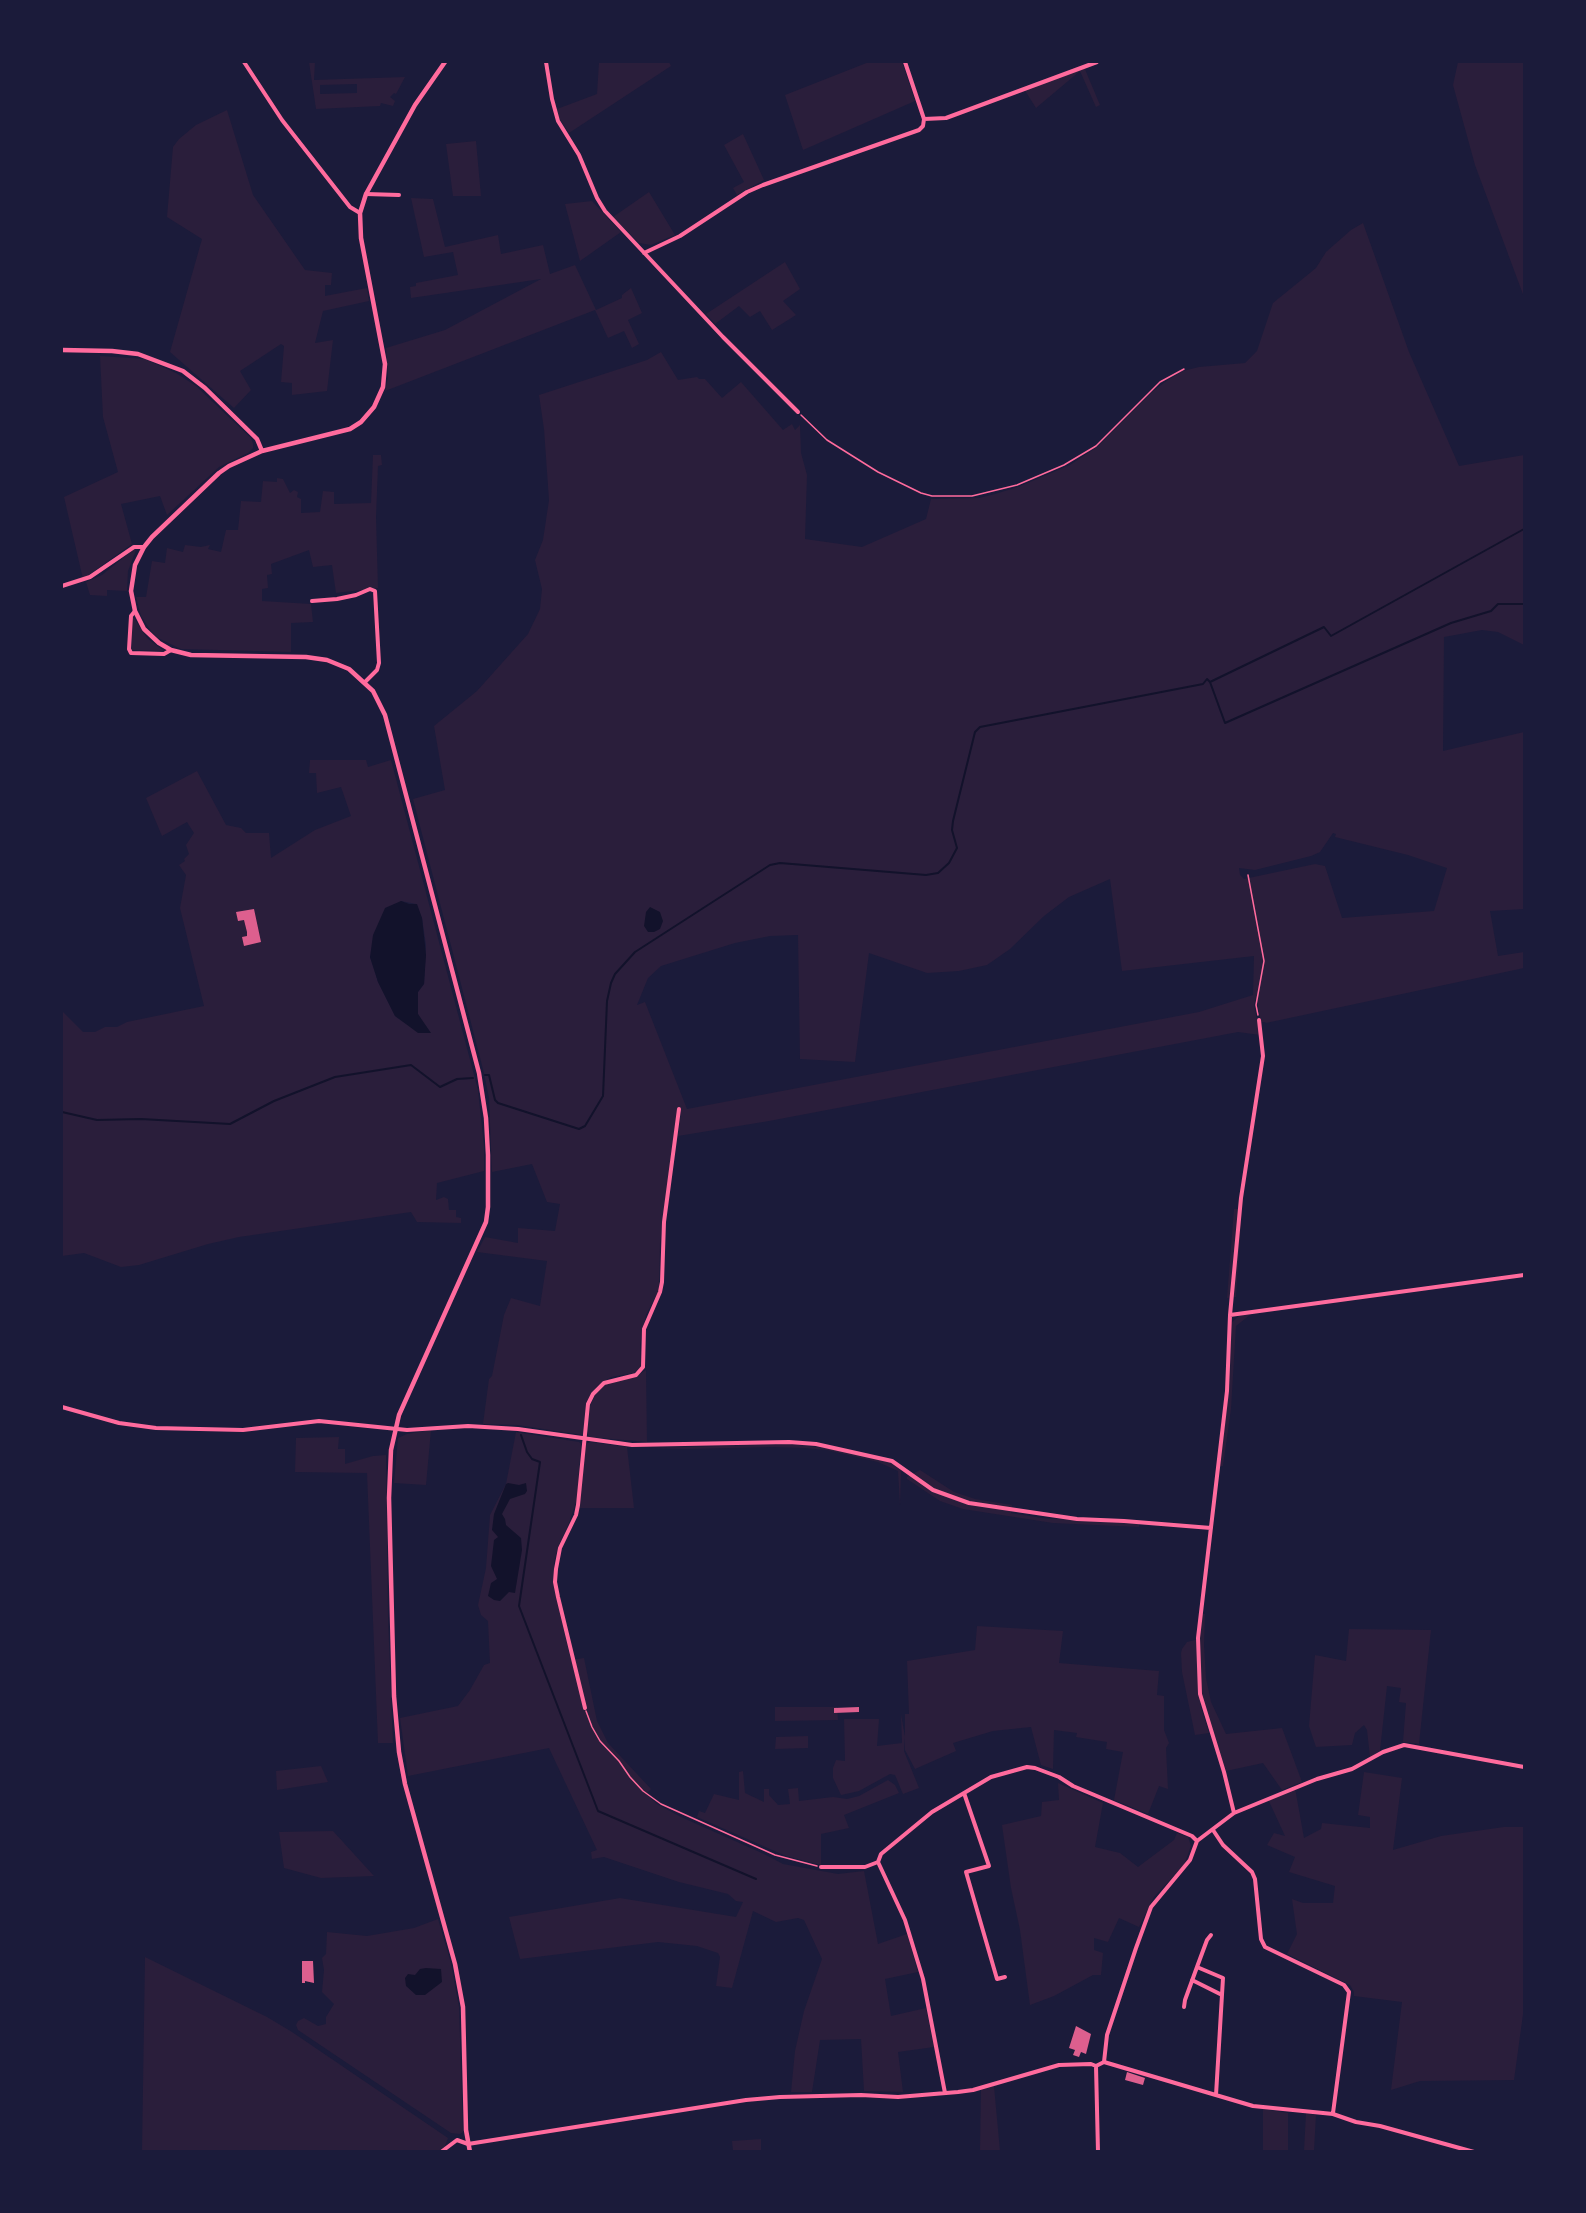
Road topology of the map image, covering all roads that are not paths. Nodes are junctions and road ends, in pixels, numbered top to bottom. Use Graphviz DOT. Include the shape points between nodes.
graph roads {
  1 [pos="244,62"];
  2 [pos="446,62"];
  3 [pos="546,62"];
  4 [pos="905,62"];
  5 [pos="1097,62"];
  6 [pos="924,119"];
  7 [pos="366,194"];
  8 [pos="399,195"];
  9 [pos="360,213"];
  10 [pos="644,253"];
  11 [pos="62,350"];
  12 [pos="798,412"];
  13 [pos="262,451"];
  14 [pos="144,547"];
  15 [pos="62,586"];
  16 [pos="312,601"];
  17 [pos="135,611"];
  18 [pos="171,650"];
  19 [pos="366,682"];
  20 [pos="1259,1020"];
  21 [pos="679,1109"];
  22 [pos="1524,1275"];
  23 [pos="1230,1315"];
  24 [pos="62,1407"];
  25 [pos="394,1430"];
  26 [pos="585,1439"];
  27 [pos="1211,1528"];
  28 [pos="585,1708"];
  29 [pos="1524,1767"];
  30 [pos="964,1793"];
  31 [pos="1234,1813"];
  32 [pos="1213,1830"];
  33 [pos="1197,1841"];
  34 [pos="878,1862"];
  35 [pos="821,1867"];
  36 [pos="1211,1935"];
  37 [pos="1197,1967"];
  38 [pos="1005,1977"];
  39 [pos="1192,1980"];
  40 [pos="1222,1995"];
  41 [pos="1184,2007"];
  42 [pos="1104,2062"];
  43 [pos="1096,2066"];
  44 [pos="945,2093"];
  45 [pos="1216,2095"];
  46 [pos="1333,2114"];
  47 [pos="468,2144"];
  48 [pos="441,2151"];
  49 [pos="470,2151"];
  50 [pos="1098,2151"];
  51 [pos="1474,2151"];
  1 -- 9 [label="street" via="282,120 350,207"];
  2 -- 7 [label="street" via="416,105"];
  3 -- 10 [label="street" via="558,121 579,155 597,198"];
  4 -- 6 [label="street"];
  5 -- 6 [label="street" via="946,118"];
  6 -- 10 [label="street" via="919,130 747,192 680,236"];
  7 -- 8 [label="street"];
  7 -- 9 [label="street"];
  9 -- 13 [label="street" via="361,238 385,364 379,397 368,415 350,429"];
  10 -- 12 [label="street"];
  11 -- 13 [label="street" via="138,354 183,371 206,388 257,439"];
  13 -- 14 [label="street" via="219,473"];
  14 -- 15 [label="street" via="134,547 90,577"];
  14 -- 17 [label="street" via="132,575"];
  16 -- 19 [label="street" via="375,591 379,663"];
  17 -- 18 [label="street" via="149,634"];
  17 -- 18 [label="street" via="131,616 131,653 165,654"];
  18 -- 19 [label="street" via="191,655 317,658 341,664"];
  19 -- 25 [label="street" via="385,715 471,1038 482,1090 488,1166 488,1207 482,1233"];
  20 -- 23 [label="street" via="1263,1056 1240,1198"];
  21 -- 26 [label="street" via="664,1222 662,1282 644,1329 643,1367 636,1375 604,1383 593,1394 588,1404"];
  22 -- 23 [label="street"];
  23 -- 27 [label="street" via="1227,1391"];
  24 -- 25 [label="street" via="119,1423 156,1428 243,1430 319,1421"];
  25 -- 26 [label="street" via="478,1427"];
  25 -- 47 [label="street" via="389,1498 396,1724 405,1784 455,1964 463,2007"];
  26 -- 27 [label="street" via="632,1444 816,1444 892,1461 933,1490 969,1503 1077,1519"];
  26 -- 28 [label="street" via="576,1515 560,1548 555,1582"];
  27 -- 31 [label="street" via="1199,1621 1200,1694"];
  29 -- 31 [label="street" via="1404,1745 1353,1769 1317,1779"];
  30 -- 33 [label="street" via="1002,1773 1035,1768"];
  30 -- 34 [label="street" via="926,1817 881,1854"];
  30 -- 38 [label="street" via="989,1866 966,1872 998,1979"];
  31 -- 32 [label="street"];
  32 -- 33 [label="street"];
  32 -- 46 [label="street" via="1252,1872 1265,1947 1344,1985 1349,1992"];
  33 -- 42 [label="street" via="1190,1860 1151,1907 1107,2036"];
  34 -- 35 [label="street" via="865,1867"];
  34 -- 44 [label="street" via="905,1920 923,1979"];
  36 -- 37 [label="street"];
  37 -- 39 [label="street"];
  37 -- 40 [label="street" via="1223,1978"];
  39 -- 40 [label="street"];
  39 -- 41 [label="street"];
  40 -- 45 [label="street"];
  42 -- 43 [label="street"];
  42 -- 45 [label="street"];
  43 -- 44 [label="street" via="1059,2065 973,2090"];
  43 -- 50 [label="street"];
  44 -- 47 [label="street" via="757,2099"];
  45 -- 46 [label="street" via="1253,2106"];
  46 -- 51 [label="street"];
  47 -- 48 [label="street" via="457,2140"];
  47 -- 49 [label="street"];
}
